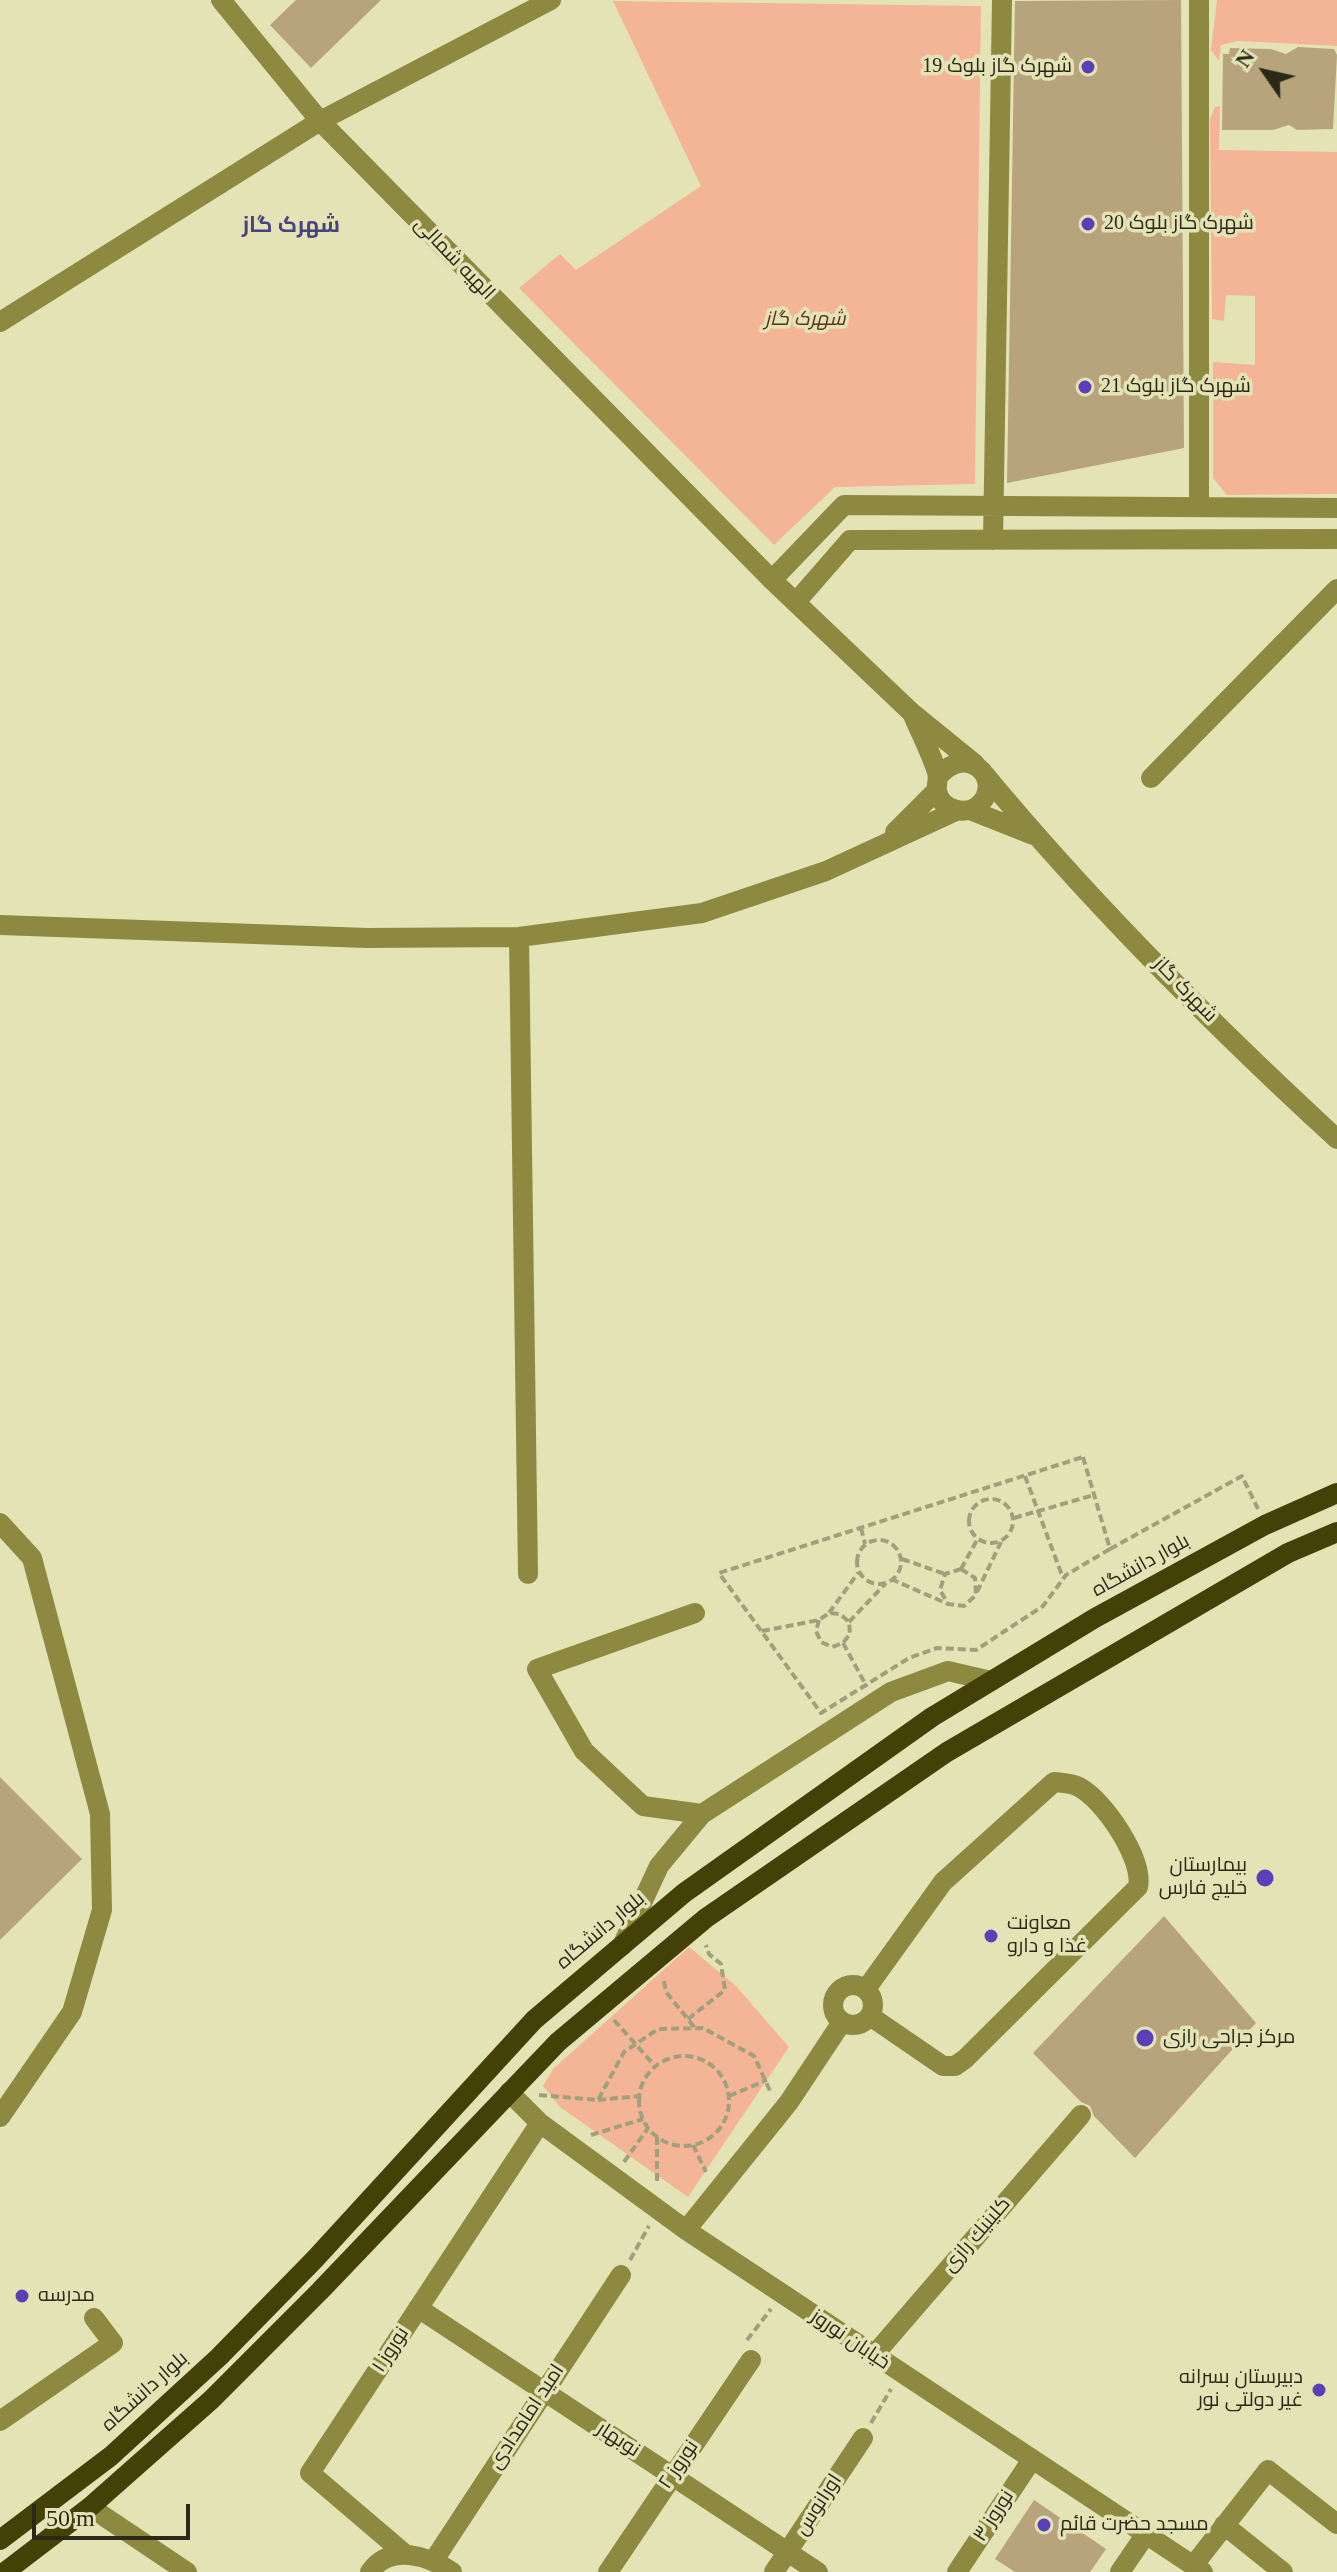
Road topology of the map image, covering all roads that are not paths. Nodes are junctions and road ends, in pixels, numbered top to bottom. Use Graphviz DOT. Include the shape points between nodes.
graph roads {
  1 [pos="221,0"];
  2 [pos="551,0"];
  3 [pos="1002,0"];
  4 [pos="1199,0"];
  5 [pos="320,121"];
  6 [pos="0,322"];
  7 [pos="993,506"];
  8 [pos="1199,507"];
  9 [pos="1337,508"];
  10 [pos="1337,539"];
  11 [pos="993,540"];
  12 [pos="772,580"];
  13 [pos="1337,589"];
  14 [pos="796,602"];
  15 [pos="911,712"];
  16 [pos="980,769"];
  17 [pos="1151,778"];
  18 [pos="938,783"];
  19 [pos="963,810"];
  20 [pos="1037,837"];
  21 [pos="887,841"];
  22 [pos="0,925"];
  23 [pos="519,937"];
  24 [pos="1337,1139"];
  25 [pos="1337,1493"];
  26 [pos="0,1523"];
  27 [pos="1337,1532"];
  28 [pos="528,1574"];
  29 [pos="695,1613"];
  30 [pos="991,1681"];
  31 [pos="702,1814"];
  32 [pos="622,1946"];
  33 [pos="866,1989"];
  34 [pos="870,2016"];
  35 [pos="842,2022"];
  36 [pos="509,2092"];
  37 [pos="1081,2115"];
  38 [pos="0,2117"];
  39 [pos="540,2123"];
  40 [pos="686,2230"];
  41 [pos="621,2275"];
  42 [pos="418,2308"];
  43 [pos="94,2318"];
  44 [pos="874,2355"];
  45 [pos="751,2360"];
  46 [pos="544,2391"];
  47 [pos="0,2421"];
  48 [pos="863,2438"];
  49 [pos="1031,2461"];
  50 [pos="671,2475"];
  51 [pos="90,2507"];
  52 [pos="1337,2524"];
  53 [pos="1224,2525"];
  54 [pos="1146,2534"];
  55 [pos="0,2540"];
  56 [pos="788,2552"];
  57 [pos="405,2554"];
  58 [pos="434,2560"];
  59 [pos="1198,2569"];
  60 [pos="5,2572"];
  61 [pos="187,2572"];
  62 [pos="370,2572"];
  63 [pos="452,2572"];
  64 [pos="608,2572"];
  65 [pos="774,2572"];
  66 [pos="818,2572"];
  67 [pos="957,2572"];
  68 [pos="1120,2572"];
  69 [pos="1283,2572"];
  1 -- 5 [label="street, الهیه شمالی"];
  2 -- 5 [label="street"];
  3 -- 7 [label="street"];
  4 -- 8 [label="street"];
  5 -- 6 [label="street"];
  5 -- 12 [label="street, الهیه شمالی"];
  7 -- 8 [label="street"];
  7 -- 11 [label="street"];
  7 -- 12 [label="street" via="844,505"];
  8 -- 9 [label="street"];
  10 -- 11 [label="street"];
  11 -- 14 [label="street" via="850,540"];
  12 -- 14 [label="street, الهیه شمالی"];
  13 -- 17 [label="street"];
  14 -- 15 [label="street, الهیه شمالی"];
  15 -- 16 [label="street, شهرک گاز"];
  15 -- 18 [label="street"];
  16 -- 18 [label="street" via="961,761 948,765"];
  16 -- 19 [label="street" via="987,789 982,802"];
  16 -- 20 [label="street, شهرک گاز"];
  18 -- 19 [label="street" via="943,803"];
  18 -- 21 [label="street"];
  19 -- 20 [label="street"];
  19 -- 21 [label="street"];
  20 -- 24 [label="street, شهرک گاز" via="1269,1077"];
  21 -- 23 [label="street" via="826,871 702,913"];
  22 -- 23 [label="street" via="367,938"];
  23 -- 28 [label="street"];
  25 -- 30 [label="main road, بلوار دانشگاه" via="1265,1525"];
  26 -- 38 [label="street" via="32,1558 100,1814 102,1910 72,2012"];
  27 -- 36 [label="main road" via="1274,1561 947,1752 699,1924 558,2042"];
  29 -- 31 [label="street" via="537,1669 584,1751 643,1806"];
  30 -- 31 [label="street" via="948,1671 871,1694"];
  30 -- 32 [label="main road, بلوار دانشگاه" via="684,1893"];
  31 -- 32 [label="street" via="659,1866"];
  32 -- 55 [label="main road, بلوار دانشگاه" via="523,2030 219,2357 111,2456"];
  33 -- 34 [label="street" via="873,2000"];
  33 -- 34 [label="street" via="943,1882 1054,1782 1077,1786 1109,1815 1135,1861 1138,1887 973,2052 955,2066 943,2066"];
  33 -- 35 [label="street" via="853,1985 840,1990 833,2009"];
  34 -- 35 [label="street" via="858,2025"];
  35 -- 40 [label="street" via="779,2114"];
  36 -- 39 [label="street, خیابان نوروز"];
  36 -- 51 [label="main road" via="222,2389"];
  37 -- 44 [label="street, كلينيك رازی"];
  39 -- 40 [label="street, خیابان نوروز"];
  39 -- 42 [label="street, نوروز ۱"];
  40 -- 44 [label="street, خیابان نوروز"];
  41 -- 46 [label="street, امید امامدادی"];
  42 -- 46 [label="street, نوبهار"];
  42 -- 57 [label="street, نوروز ۱" via="310,2473"];
  43 -- 47 [label="street" via="113,2343"];
  44 -- 49 [label="street, خیابان نوروز"];
  45 -- 50 [label="street, نوروز ۲"];
  46 -- 50 [label="street, نوبهار"];
  46 -- 58 [label="street, امید امامدادی"];
  48 -- 56 [label="street, اورانوس"];
  49 -- 54 [label="street, خیابان نوروز"];
  49 -- 67 [label="street, نوروز ۳"];
  50 -- 56 [label="street, نوبهار"];
  50 -- 64 [label="street, نوروز ۲"];
  51 -- 60 [label="main road"];
  51 -- 61 [label="street"];
  52 -- 53 [label="street" via="1268,2470"];
  53 -- 59 [label="street"];
  53 -- 69 [label="street"];
  54 -- 59 [label="street, خیابان نوروز"];
  54 -- 68 [label="street"];
  56 -- 65 [label="street, اورانوس"];
  56 -- 66 [label="street, نوبهار"];
  57 -- 58 [label="street"];
  57 -- 62 [label="street" via="377,2563"];
  58 -- 63 [label="street"];
}
